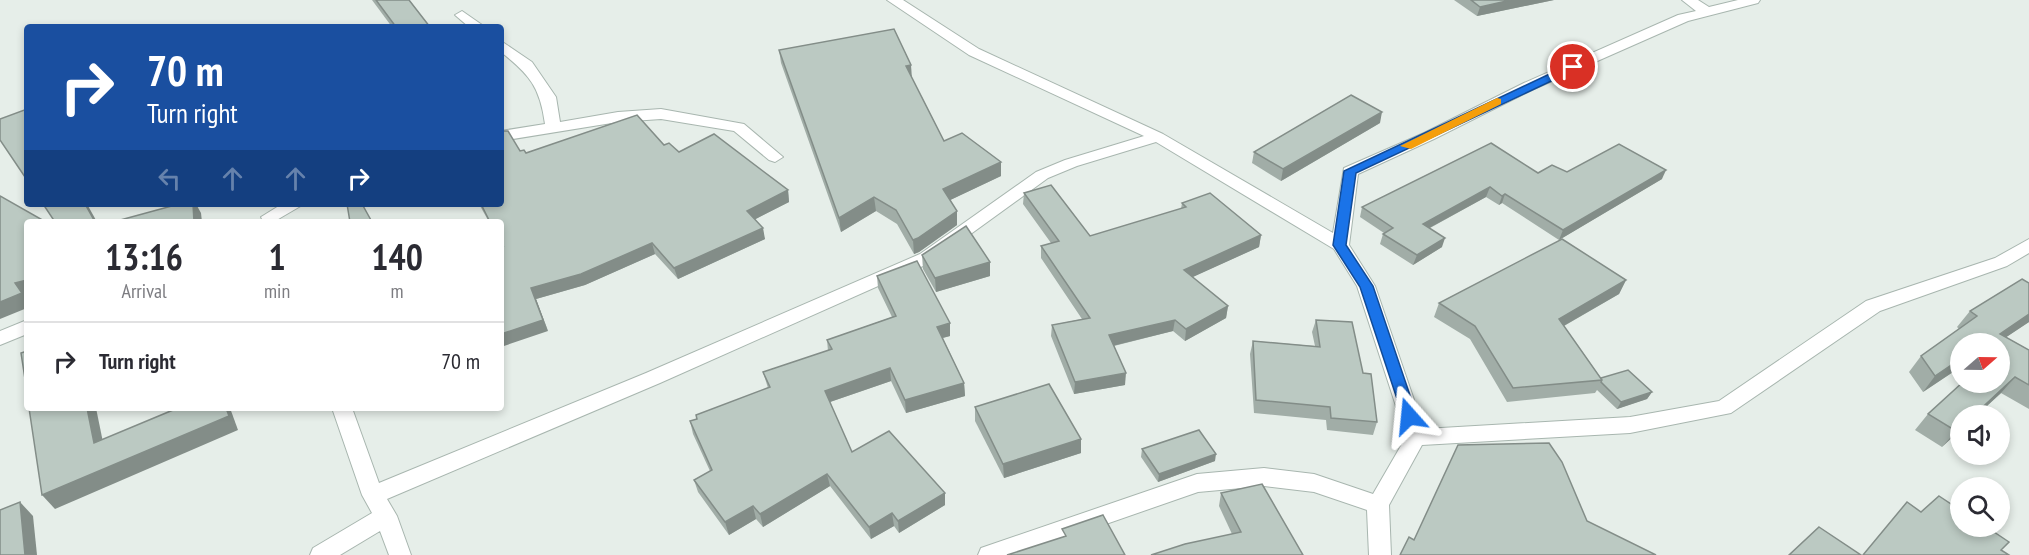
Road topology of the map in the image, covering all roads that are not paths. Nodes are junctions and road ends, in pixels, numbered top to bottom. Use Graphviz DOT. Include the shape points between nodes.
graph roads {
  1 [pos="894,0"];
  2 [pos="1689,0"];
  3 [pos="1753,0"];
  4 [pos="1707,12"];
  5 [pos="462,15"];
  6 [pos="474,24"];
  7 [pos="504,47"];
  8 [pos="553,129"];
  9 [pos="504,136"];
  10 [pos="1158,137"];
  11 [pos="775,157"];
  12 [pos="288,207"];
  13 [pos="268,214"];
  14 [pos="1340,245"];
  15 [pos="2029,245"];
  16 [pos="24,328"];
  17 [pos="0,338"];
  18 [pos="343,411"];
  19 [pos="1416,437"];
  20 [pos="373,495"];
  21 [pos="1378,505"];
  22 [pos="386,516"];
  23 [pos="321,555"];
  24 [pos="400,555"];
  25 [pos="989,555"];
  26 [pos="1380,555"];
  1 -- 10 [label="street" via="974,52"];
  2 -- 4 [label="street"];
  3 -- 4 [label="street"];
  4 -- 14 [label="street" via="1683,18 1529,86 1350,171"];
  5 -- 6 [label="street"];
  7 -- 8 [label="street" via="527,65 549,97"];
  8 -- 9 [label="street"];
  8 -- 11 [label="street" via="661,114 740,127"];
  10 -- 14 [label="street"];
  10 -- 20 [label="street" via="1042,174 926,258"];
  12 -- 13 [label="street"];
  14 -- 19 [label="street" via="1366,286"];
  15 -- 19 [label="street" via="2001,262 1873,306 1724,408 1630,425"];
  16 -- 17 [label="street"];
  18 -- 20 [label="street"];
  19 -- 21 [label="street"];
  20 -- 22 [label="street"];
  21 -- 25 [label="street" via="1314,483 1264,477 1197,483"];
  21 -- 26 [label="street"];
  22 -- 23 [label="street"];
  22 -- 24 [label="street"];
}
